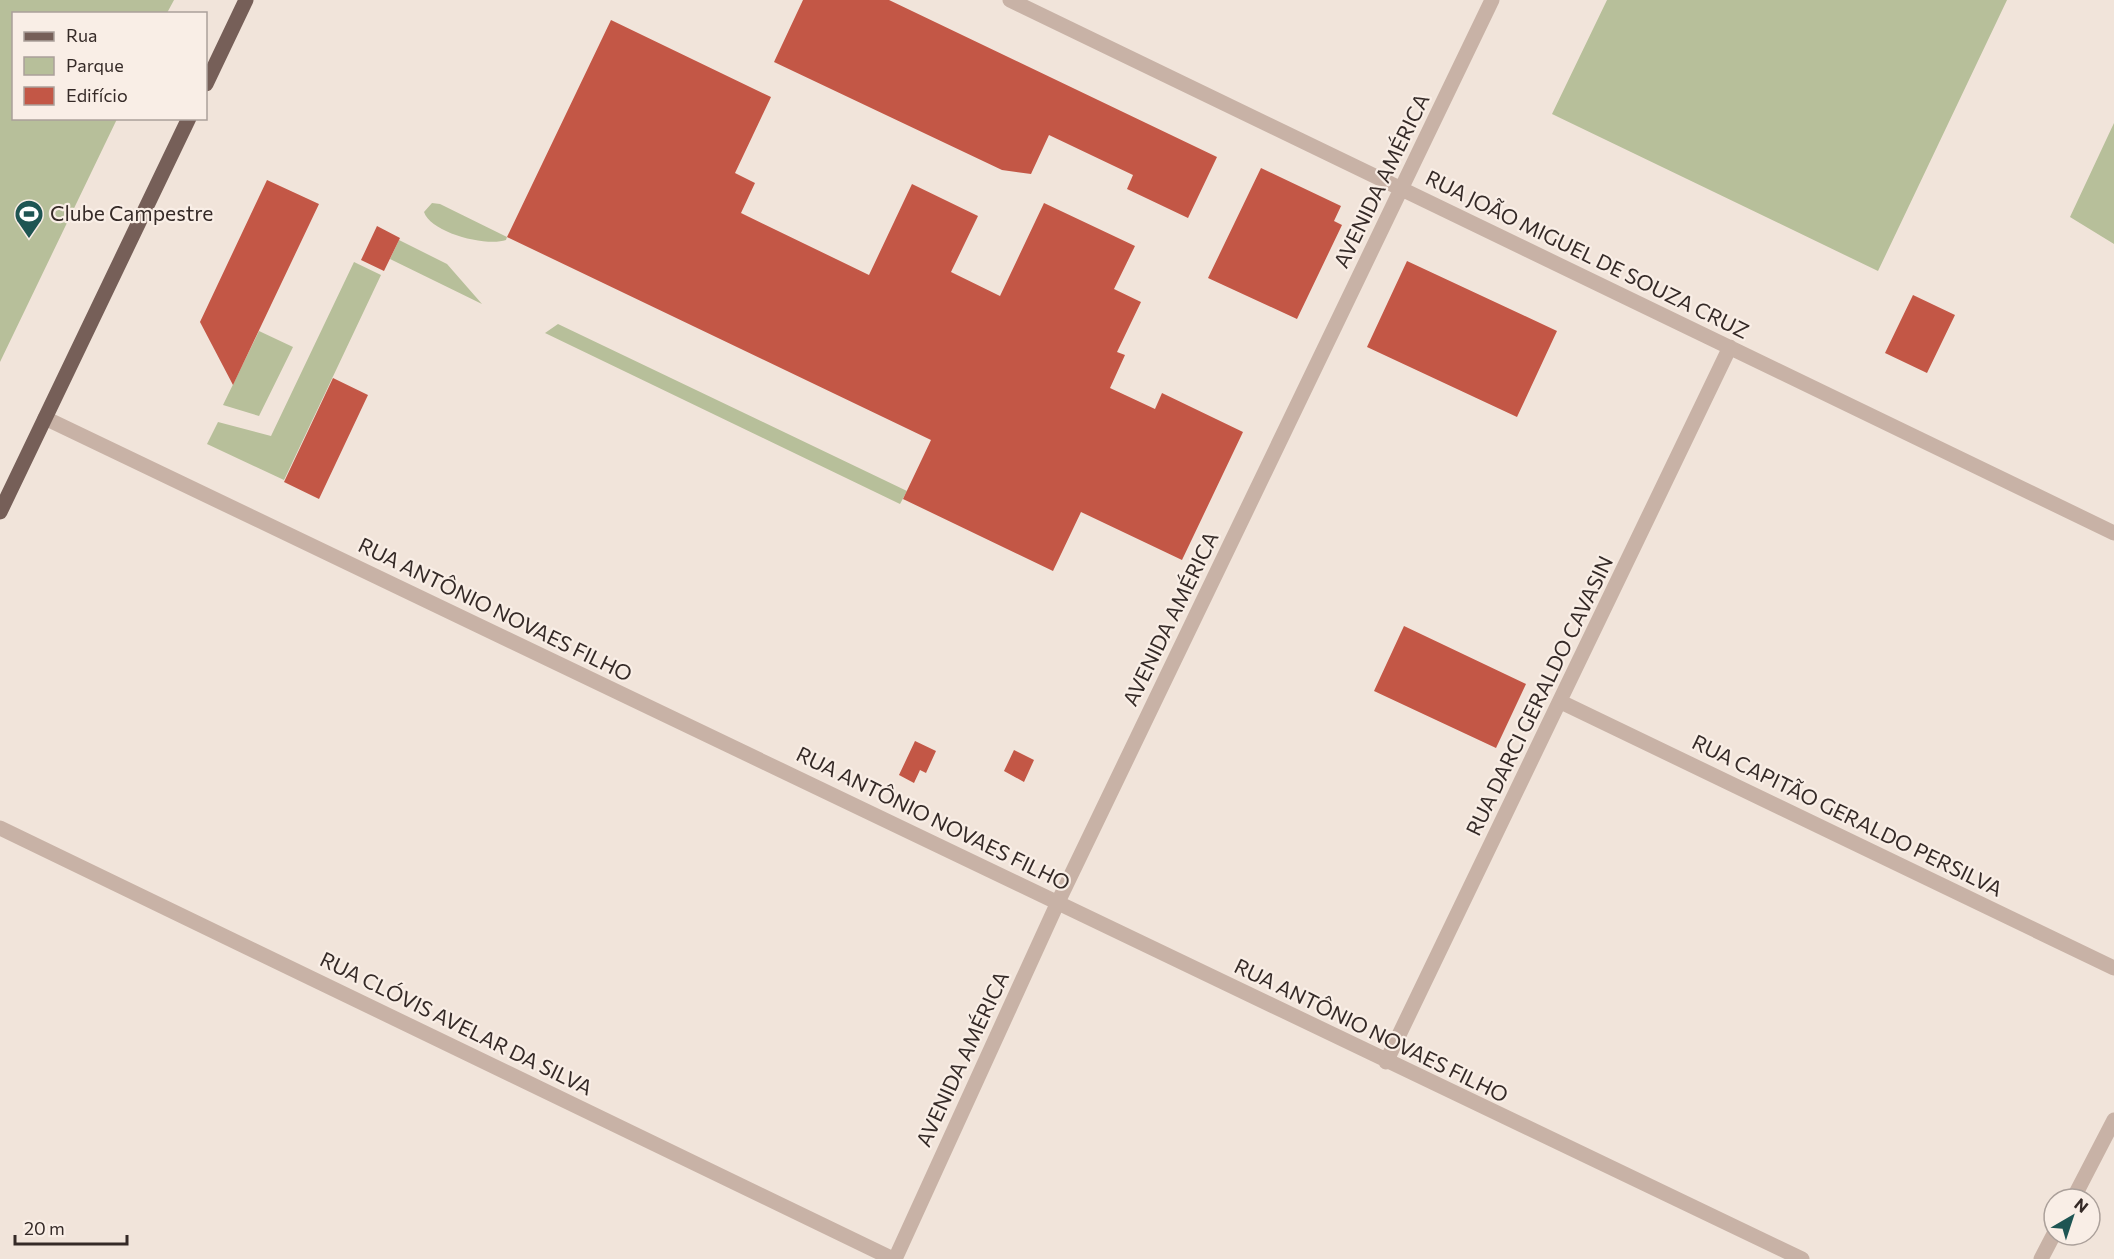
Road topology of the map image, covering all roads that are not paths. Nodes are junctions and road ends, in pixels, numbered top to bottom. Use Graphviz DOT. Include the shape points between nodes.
graph roads {
  1 [pos="246,0"];
  2 [pos="1010,0"];
  3 [pos="1492,0"];
  4 [pos="207,82"];
  5 [pos="188,120"];
  6 [pos="1402,189"];
  7 [pos="1730,347"];
  8 [pos="45,418"];
  9 [pos="0,512"];
  10 [pos="2114,533"];
  11 [pos="1561,702"];
  12 [pos="0,828"];
  13 [pos="1058,902"];
  14 [pos="2114,968"];
  15 [pos="1386,1062"];
  16 [pos="2114,1120"];
  17 [pos="2079,1187"];
  18 [pos="894,1259"];
  19 [pos="1802,1259"];
  1 -- 4 [label="main road"];
  2 -- 6 [label="street, RUA JOÃO MIGUEL DE SOUZA CRUZ"];
  3 -- 6 [label="street, AVENIDA AMÉRICA"];
  5 -- 8 [label="main road"];
  6 -- 7 [label="street, RUA JOÃO MIGUEL DE SOUZA CRUZ"];
  6 -- 13 [label="street, AVENIDA AMÉRICA"];
  7 -- 10 [label="street, RUA JOÃO MIGUEL DE SOUZA CRUZ"];
  7 -- 11 [label="street, RUA DARCI GERALDO CAVASIN"];
  8 -- 9 [label="main road"];
  8 -- 13 [label="street, RUA ANTÔNIO NOVAES FILHO"];
  11 -- 14 [label="street, RUA CAPITÃO GERALDO PERSILVA"];
  11 -- 15 [label="street, RUA DARCI GERALDO CAVASIN"];
  12 -- 18 [label="street, RUA CLÓVIS AVELAR DA SILVA"];
  13 -- 15 [label="street, RUA ANTÔNIO NOVAES FILHO"];
  13 -- 18 [label="street, AVENIDA AMÉRICA"];
  15 -- 19 [label="street, RUA ANTÔNIO NOVAES FILHO"];
  16 -- 17 [label="street"];
}
